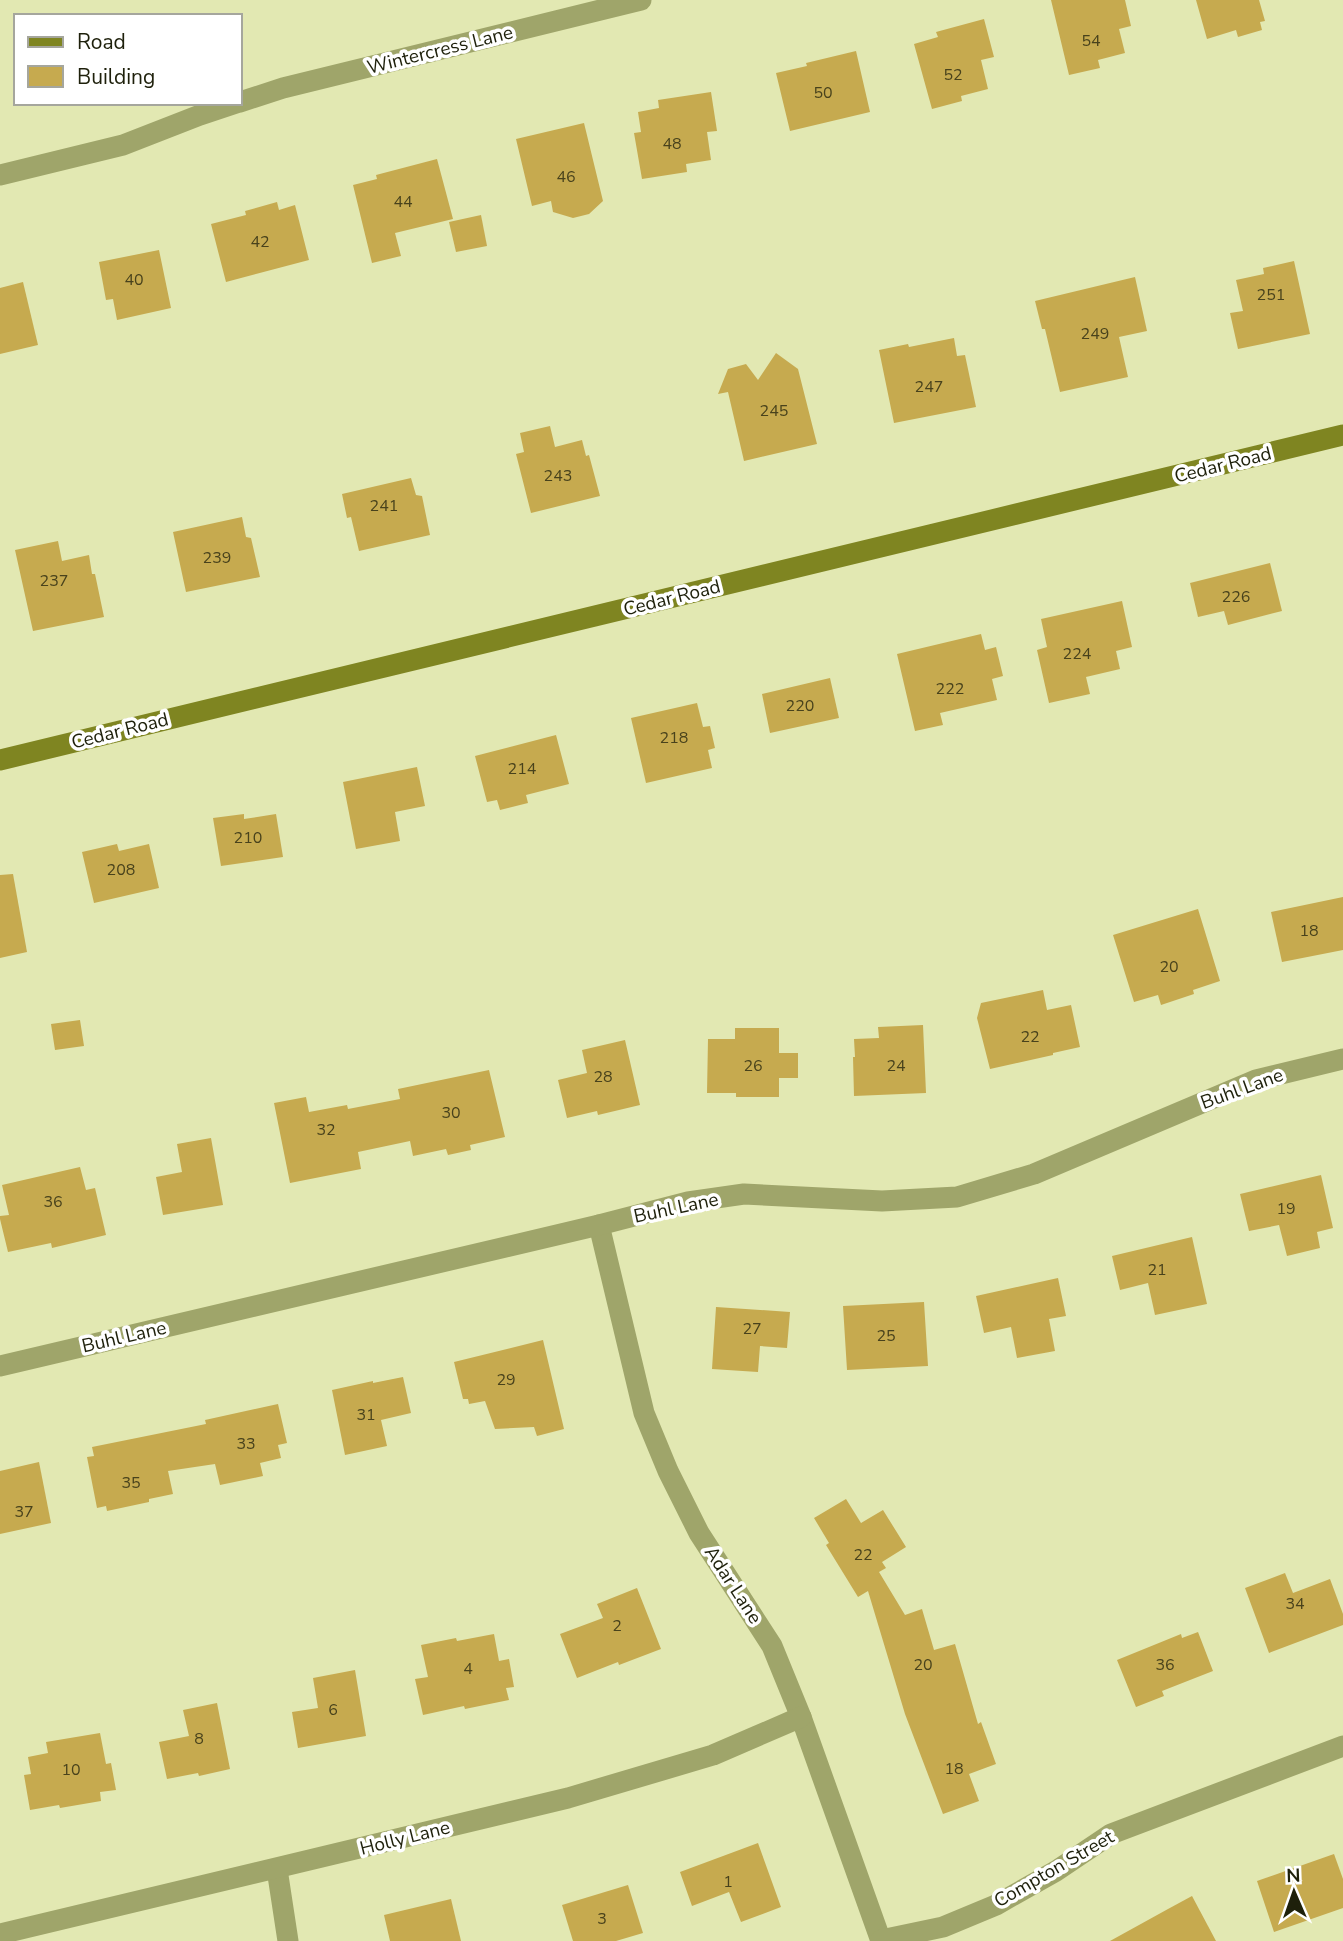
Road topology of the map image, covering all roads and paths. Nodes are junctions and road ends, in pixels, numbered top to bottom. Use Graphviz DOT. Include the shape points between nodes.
graph roads {
  1 [pos="641,0"];
  2 [pos="242,102"];
  3 [pos="232,105"];
  4 [pos="0,175"];
  5 [pos="1343,435"];
  6 [pos="0,760"];
  7 [pos="1343,1059"];
  8 [pos="599,1225"];
  9 [pos="0,1366"];
  10 [pos="802,1717"];
  11 [pos="1343,1746"];
  12 [pos="277,1869"];
  13 [pos="0,1934"];
  14 [pos="288,1941"];
  15 [pos="881,1941"];
  1 -- 2 [label="street, Wintercress Lane"];
  3 -- 4 [label="street, Wintercress Lane" via="123,145"];
  5 -- 6 [label="street, Cedar Road"];
  7 -- 8 [label="street, Buhl Lane" via="1256,1080 1034,1174 957,1196 882,1201 744,1194 688,1202"];
  8 -- 9 [label="street, Buhl Lane"];
  8 -- 10 [label="street, Adar Lane" via="644,1413 699,1533 772,1647"];
  10 -- 12 [label="street, Holly Lane" via="713,1755 568,1798"];
  10 -- 15 [label="street, Adar Lane"];
  11 -- 15 [label="street, Compton Street" via="1111,1834 996,1905 943,1927"];
  12 -- 13 [label="street, Holly Lane"];
  12 -- 14 [label="street"];
}
